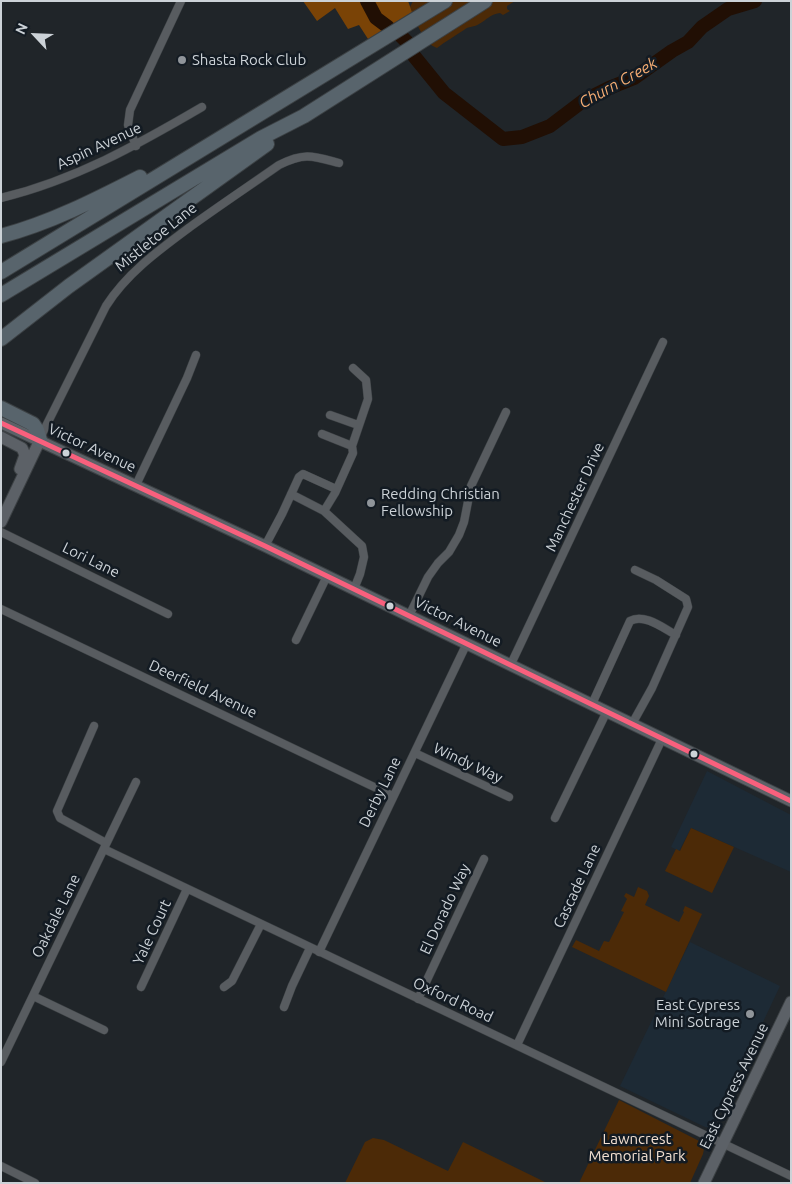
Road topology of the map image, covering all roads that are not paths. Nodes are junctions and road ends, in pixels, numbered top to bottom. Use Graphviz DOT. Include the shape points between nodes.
graph roads {
  1 [pos="181,1"];
  2 [pos="445,1"];
  3 [pos="484,1"];
  4 [pos="202,107"];
  5 [pos="304,116"];
  6 [pos="136,146"];
  7 [pos="187,158"];
  8 [pos="339,163"];
  9 [pos="1,198"];
  10 [pos="1,236"];
  11 [pos="1,272"];
  12 [pos="1,296"];
  13 [pos="6,335"];
  14 [pos="663,342"];
  15 [pos="1,343"];
  16 [pos="196,355"];
  17 [pos="353,368"];
  18 [pos="1,408"];
  19 [pos="506,412"];
  20 [pos="330,415"];
  21 [pos="1,423"];
  22 [pos="358,425"];
  23 [pos="322,434"];
  24 [pos="1,437"];
  25 [pos="40,440"];
  26 [pos="352,446"];
  27 [pos="136,485"];
  28 [pos="336,489"];
  29 [pos="291,494"];
  30 [pos="13,497"];
  31 [pos="324,511"];
  32 [pos="1,522"];
  33 [pos="1,532"];
  34 [pos="265,546"];
  35 [pos="635,570"];
  36 [pos="326,576"];
  37 [pos="354,589"];
  38 [pos="1,608"];
  39 [pos="168,614"];
  40 [pos="409,616"];
  41 [pos="676,635"];
  42 [pos="296,640"];
  43 [pos="467,644"];
  44 [pos="511,664"];
  45 [pos="592,704"];
  46 [pos="607,711"];
  47 [pos="632,724"];
  48 [pos="94,726"];
  49 [pos="662,738"];
  50 [pos="414,753"];
  51 [pos="136,782"];
  52 [pos="393,796"];
  53 [pos="509,797"];
  54 [pos="791,801"];
  55 [pos="555,818"];
  56 [pos="105,846"];
  57 [pos="484,859"];
  58 [pos="187,889"];
  59 [pos="261,924"];
  60 [pos="310,948"];
  61 [pos="319,952"];
  62 [pos="141,987"];
  63 [pos="224,987"];
  64 [pos="33,996"];
  65 [pos="418,999"];
  66 [pos="791,1002"];
  67 [pos="284,1007"];
  68 [pos="104,1030"];
  69 [pos="517,1046"];
  70 [pos="2,1061"];
  71 [pos="723,1145"];
  72 [pos="1,1166"];
  73 [pos="791,1176"];
  74 [pos="35,1183"];
  75 [pos="704,1183"];
  1 -- 6 [label="street" via="130,110 128,125"];
  2 -- 7 [label="highway"];
  3 -- 5 [label="highway"];
  4 -- 6 [label="street, Aspin Avenue"];
  5 -- 12 [label="highway" via="261,138"];
  5 -- 13 [label="highway"];
  6 -- 9 [label="street, Aspin Avenue" via="52,183"];
  7 -- 10 [label="highway" via="167,164 76,209"];
  7 -- 11 [label="highway"];
  8 -- 25 [label="street, Mistletoe Lane" via="306,155 279,165 162,247 134,272 106,306"];
  13 -- 15 [label="highway"];
  14 -- 44 [label="street, Manchester Drive"];
  16 -- 27 [label="street"];
  17 -- 22 [label="street" via="368,385 368,399"];
  18 -- 25 [label="highway" via="33,424"];
  19 -- 40 [label="street" via="471,486 459,535 428,577"];
  20 -- 22 [label="street"];
  21 -- 25 [label="main road, Victor Avenue"];
  22 -- 26 [label="street"];
  23 -- 26 [label="street"];
  24 -- 30 [label="main road" via="20,446 25,455 14,482"];
  25 -- 27 [label="main road, Victor Avenue"];
  25 -- 30 [label="main road, Mistletoe Lane"];
  26 -- 28 [label="street" via="353,454"];
  27 -- 34 [label="main road, Victor Avenue"];
  28 -- 29 [label="street" via="303,474"];
  28 -- 31 [label="street"];
  29 -- 31 [label="street"];
  29 -- 34 [label="street"];
  30 -- 32 [label="main road, Mistletoe Lane"];
  31 -- 37 [label="street" via="362,546 364,558"];
  33 -- 39 [label="street, Lori Lane"];
  34 -- 36 [label="main road, Victor Avenue"];
  35 -- 41 [label="street" via="686,599 688,607"];
  36 -- 37 [label="main road, Victor Avenue"];
  36 -- 42 [label="street"];
  37 -- 40 [label="main road, Victor Avenue"];
  38 -- 52 [label="street, Deerfield Avenue"];
  40 -- 43 [label="main road, Victor Avenue"];
  41 -- 45 [label="street" via="645,619 630,621"];
  41 -- 47 [label="street"];
  43 -- 44 [label="main road, Victor Avenue"];
  43 -- 50 [label="street, Derby Lane"];
  44 -- 45 [label="main road, Victor Avenue"];
  45 -- 46 [label="main road, Victor Avenue"];
  46 -- 47 [label="main road, Victor Avenue"];
  46 -- 55 [label="street"];
  47 -- 49 [label="main road, Victor Avenue"];
  48 -- 56 [label="street, Oxford Road" via="57,811 60,818"];
  49 -- 54 [label="main road, Victor Avenue"];
  49 -- 69 [label="street, Cascade Lane"];
  50 -- 52 [label="street, Derby Lane"];
  50 -- 53 [label="street, Windy Way"];
  51 -- 56 [label="street, Oakdale Lane"];
  52 -- 61 [label="street, Derby Lane"];
  56 -- 58 [label="street, Oxford Road"];
  56 -- 64 [label="street, Oakdale Lane"];
  57 -- 65 [label="street, El Dorado Way"];
  58 -- 59 [label="street, Oxford Road"];
  58 -- 62 [label="street, Yale Court"];
  59 -- 60 [label="street, Oxford Road"];
  59 -- 63 [label="street" via="232,981"];
  60 -- 61 [label="street, Oxford Road"];
  60 -- 67 [label="street"];
  61 -- 65 [label="street, Oxford Road"];
  64 -- 68 [label="street"];
  64 -- 70 [label="street, Oakdale Lane"];
  65 -- 69 [label="street, Oxford Road"];
  66 -- 71 [label="main road, East Cypress Avenue"];
  69 -- 71 [label="street, Oxford Road"];
  71 -- 73 [label="street, Oxford Road"];
  71 -- 75 [label="main road, East Cypress Avenue"];
  72 -- 74 [label="street"];
}
